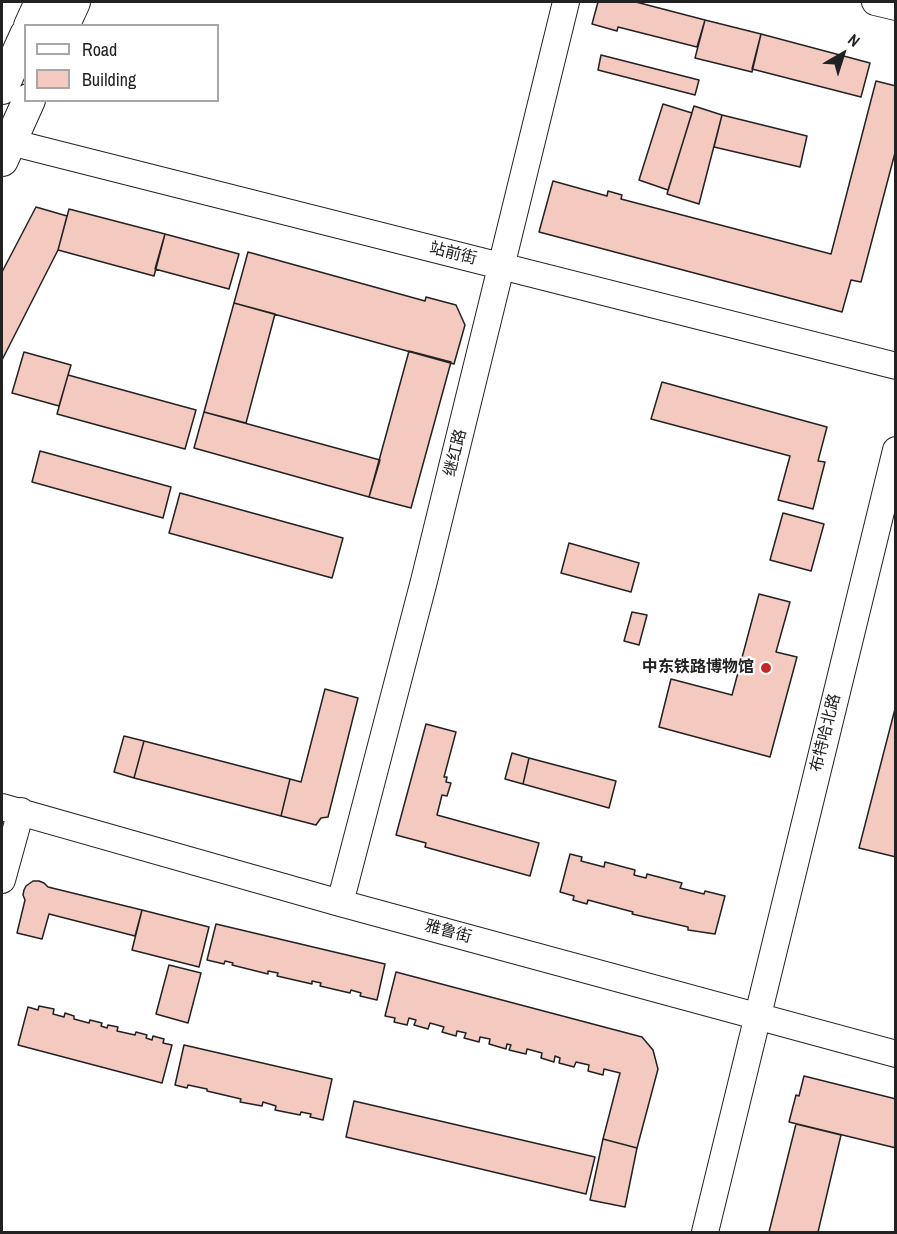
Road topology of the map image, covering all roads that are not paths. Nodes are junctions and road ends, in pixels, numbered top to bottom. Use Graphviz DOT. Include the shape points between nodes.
graph roads {
  1 [pos="41,2"];
  2 [pos="74,2"];
  3 [pos="566,2"];
  4 [pos="875,2"];
  5 [pos="896,7"];
  6 [pos="31,24"];
  7 [pos="64,24"];
  8 [pos="24,39"];
  9 [pos="2,87"];
  10 [pos="28,102"];
  11 [pos="6,151"];
  12 [pos="502,266"];
  13 [pos="896,366"];
  14 [pos="896,450"];
  15 [pos="11,809"];
  16 [pos="2,880"];
  17 [pos="340,903"];
  18 [pos="757,1017"];
  19 [pos="896,1054"];
  20 [pos="705,1233"];
  1 -- 6 [label="main road"];
  2 -- 7 [label="main road"];
  3 -- 12 [label="street, 继红路"];
  4 -- 5 [label="street"];
  8 -- 9 [label="main road"];
  10 -- 11 [label="main road"];
  11 -- 12 [label="street, 站前街"];
  12 -- 13 [label="street, 站前街"];
  12 -- 17 [label="street, 继红路"];
  14 -- 18 [label="street, 布特哈北路"];
  15 -- 16 [label="street"];
  15 -- 17 [label="street, 雅鲁街"];
  17 -- 18 [label="street, 雅鲁街"];
  18 -- 19 [label="street, 雅鲁街"];
  18 -- 20 [label="street, 布特哈北路"];
}
